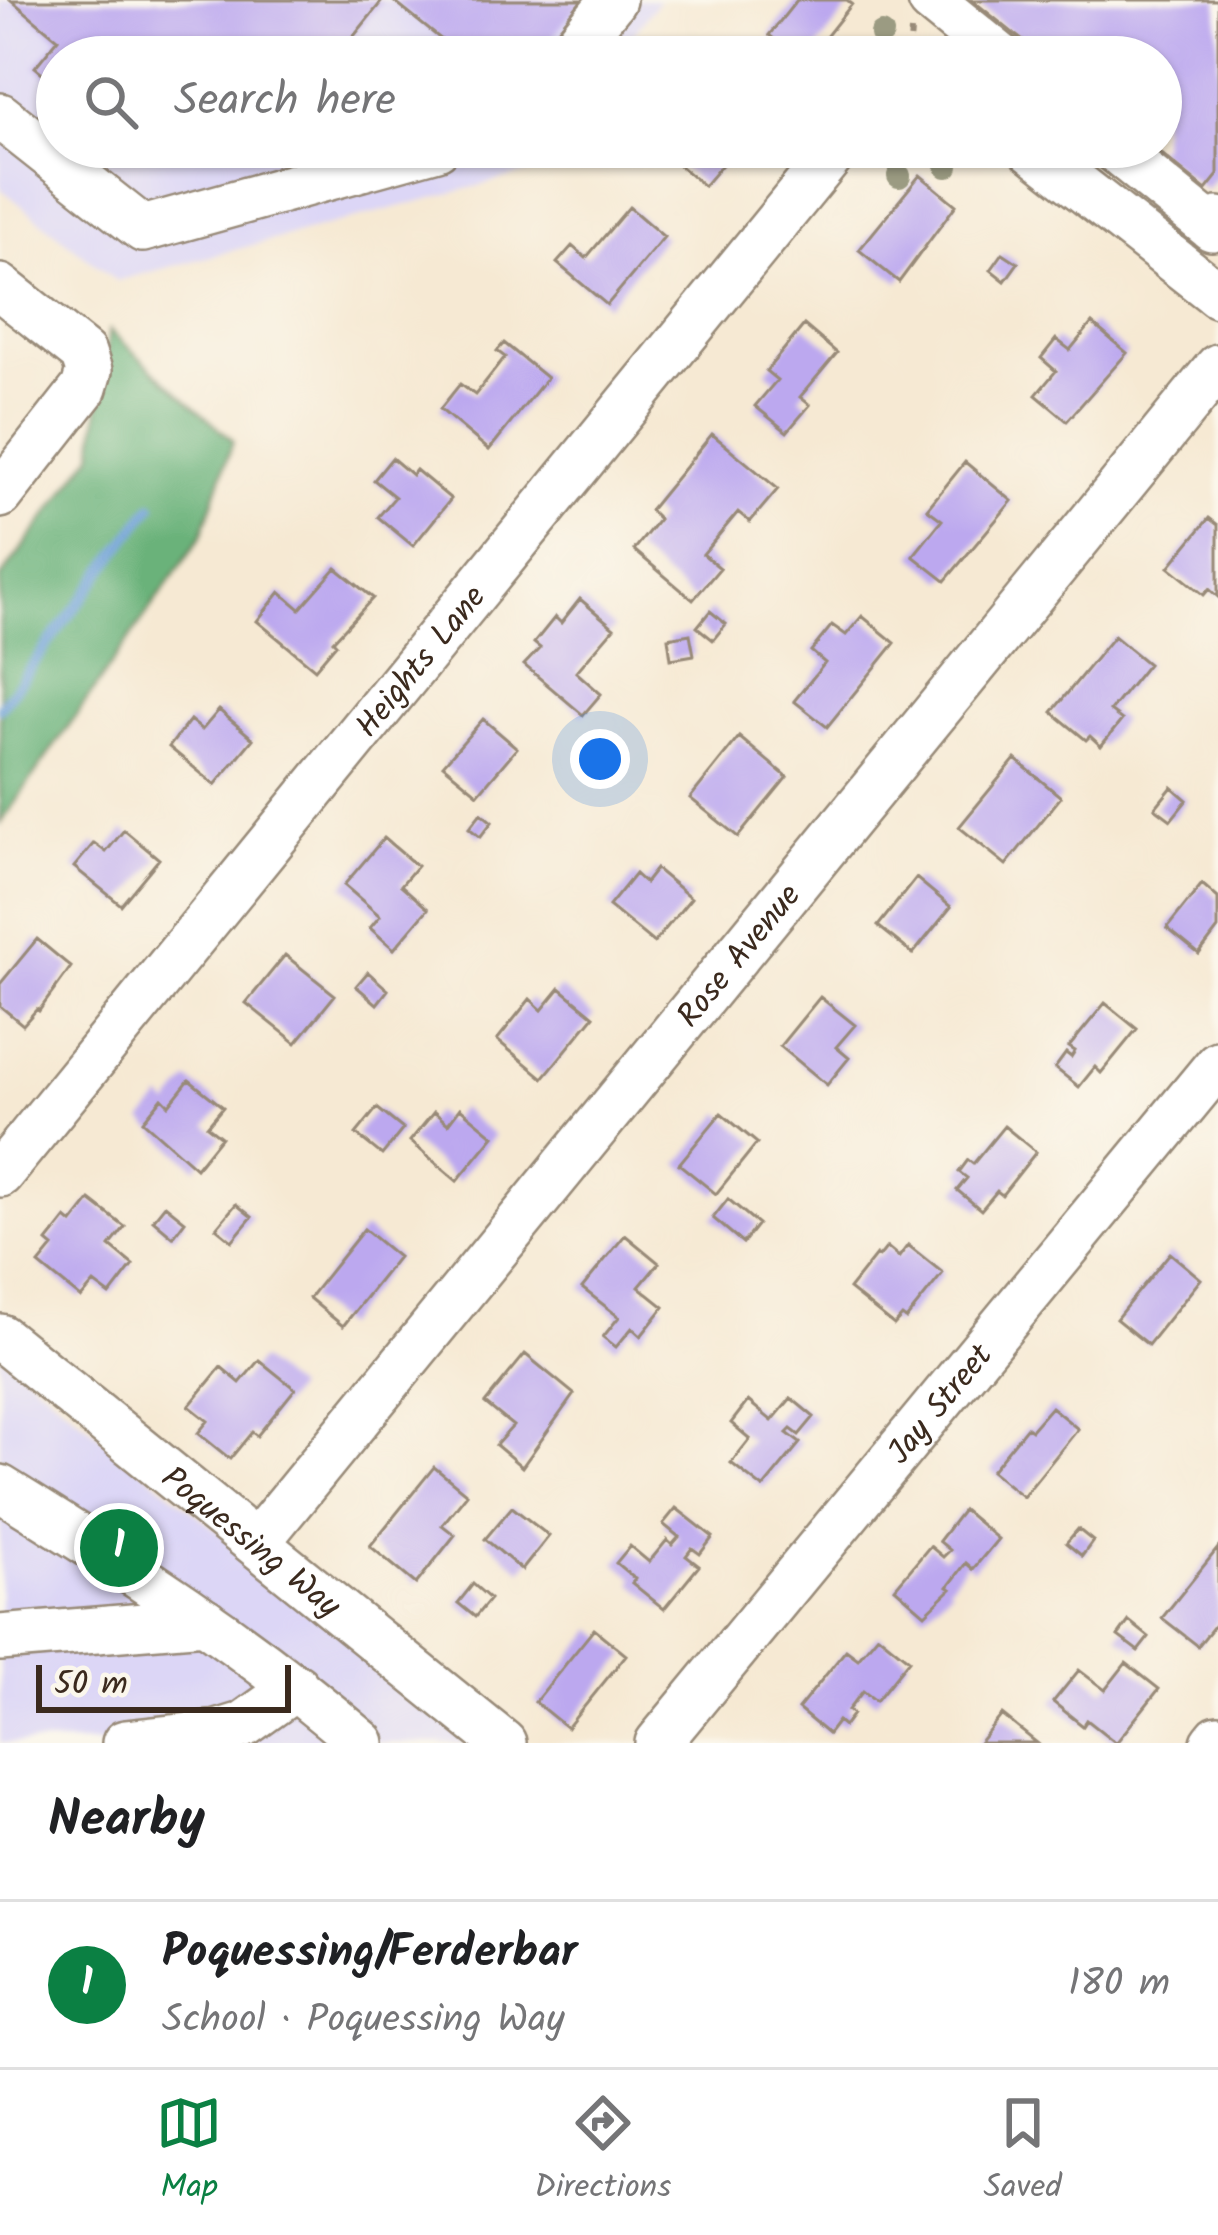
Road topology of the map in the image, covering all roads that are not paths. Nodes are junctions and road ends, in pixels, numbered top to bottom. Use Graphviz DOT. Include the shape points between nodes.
graph roads {
  1 [pos="613,0"];
  2 [pos="931,0"];
  3 [pos="584,36"];
  4 [pos="975,36"];
  5 [pos="0,116"];
  6 [pos="36,144"];
  7 [pos="66,168"];
  8 [pos="362,168"];
  9 [pos="821,168"];
  10 [pos="1056,168"];
  11 [pos="1138,168"];
  12 [pos="1218,220"];
  13 [pos="0,287"];
  14 [pos="1218,295"];
  15 [pos="1218,368"];
  16 [pos="0,495"];
  17 [pos="1218,1064"];
  18 [pos="0,1174"];
  19 [pos="0,1337"];
  20 [pos="0,1489"];
  21 [pos="257,1542"];
  22 [pos="205,1622"];
  23 [pos="0,1638"];
  24 [pos="296,1687"];
  25 [pos="124,1743"];
  26 [pos="362,1743"];
  27 [pos="503,1743"];
  28 [pos="658,1743"];
  1 -- 3 [label="street"];
  2 -- 4 [label="street"];
  5 -- 6 [label="street"];
  7 -- 8 [label="street" via="143,229"];
  9 -- 18 [label="street, Heights Lane"];
  10 -- 14 [label="street"];
  11 -- 12 [label="street" via="1211,228"];
  13 -- 16 [label="street" via="82,353 89,371"];
  15 -- 21 [label="street, Rose Avenue"];
  17 -- 28 [label="street, Jay Street"];
  19 -- 21 [label="street, Poquessing Way"];
  20 -- 22 [label="street"];
  21 -- 27 [label="street, Poquessing Way"];
  22 -- 23 [label="street"];
  22 -- 24 [label="street"];
  24 -- 25 [label="street" via="243,1726"];
  24 -- 26 [label="street"];
}
